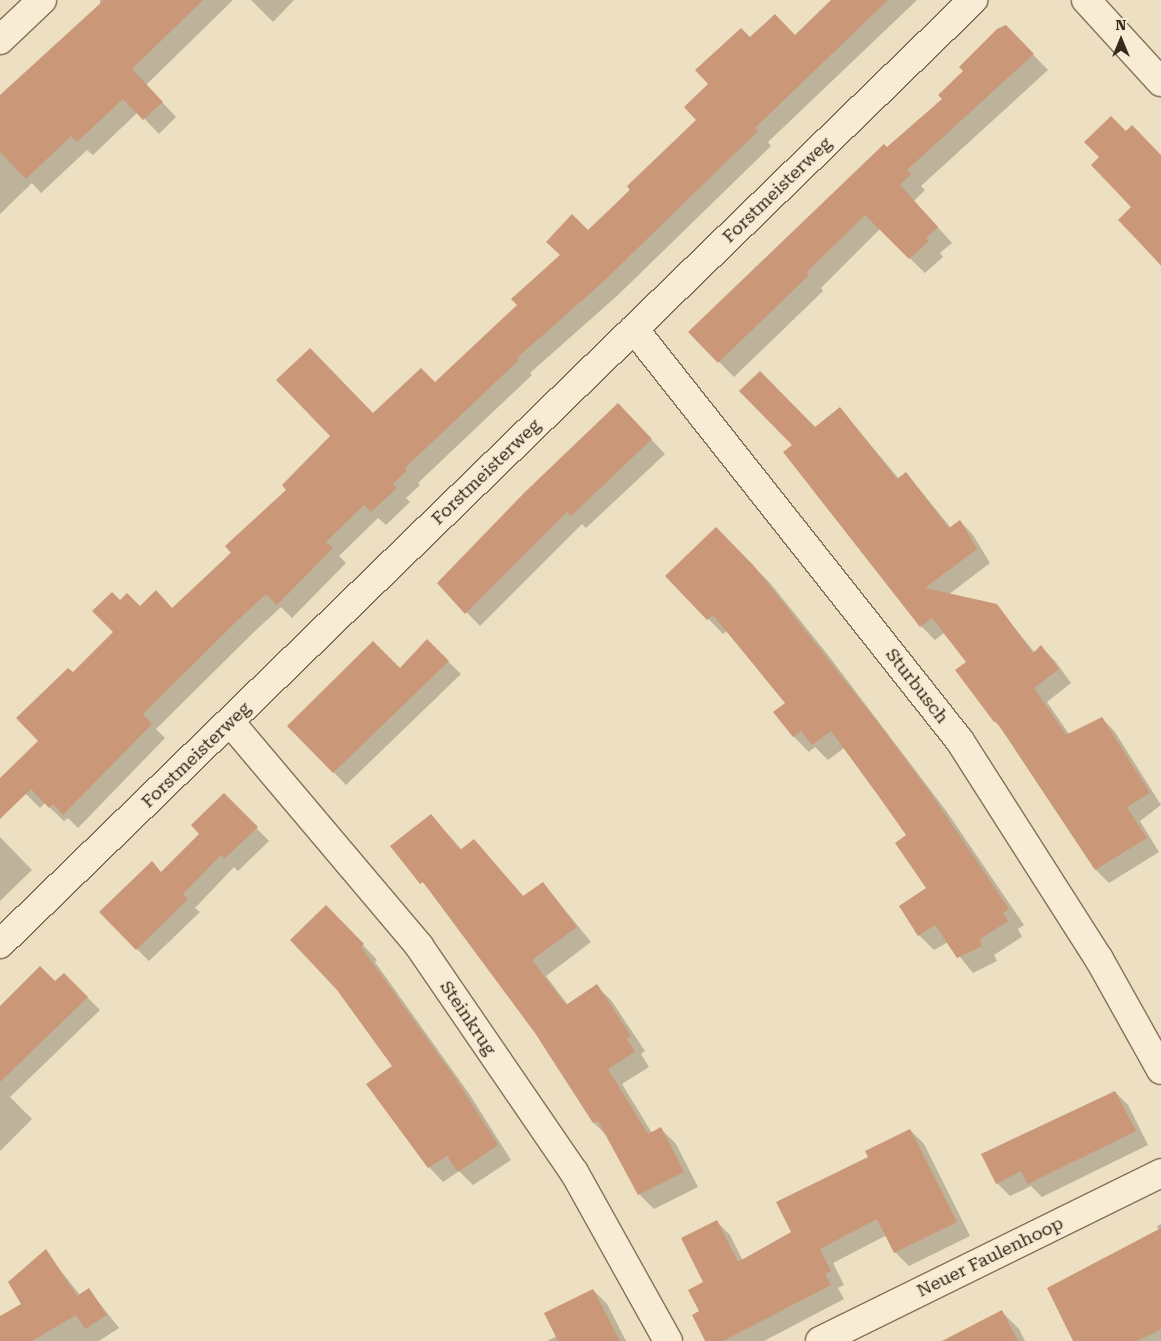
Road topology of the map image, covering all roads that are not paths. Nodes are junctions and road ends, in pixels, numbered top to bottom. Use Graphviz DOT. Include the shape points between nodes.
graph roads {
  1 [pos="42,0"];
  2 [pos="973,0"];
  3 [pos="1086,0"];
  4 [pos="0,40"];
  5 [pos="1161,82"];
  6 [pos="634,329"];
  7 [pos="230,722"];
  8 [pos="0,944"];
  9 [pos="1161,1070"];
  10 [pos="1161,1173"];
  11 [pos="668,1341"];
  12 [pos="820,1341"];
  1 -- 4 [label="street"];
  2 -- 6 [label="street, Forstmeisterweg"];
  3 -- 5 [label="street"];
  6 -- 7 [label="street, Forstmeisterweg"];
  6 -- 9 [label="street, Sturbusch" via="960,741 1098,959"];
  7 -- 8 [label="street, Forstmeisterweg"];
  7 -- 11 [label="street, Steinkrug" via="419,946 574,1172"];
  10 -- 12 [label="street, Neuer Faulenhoop"];
}
